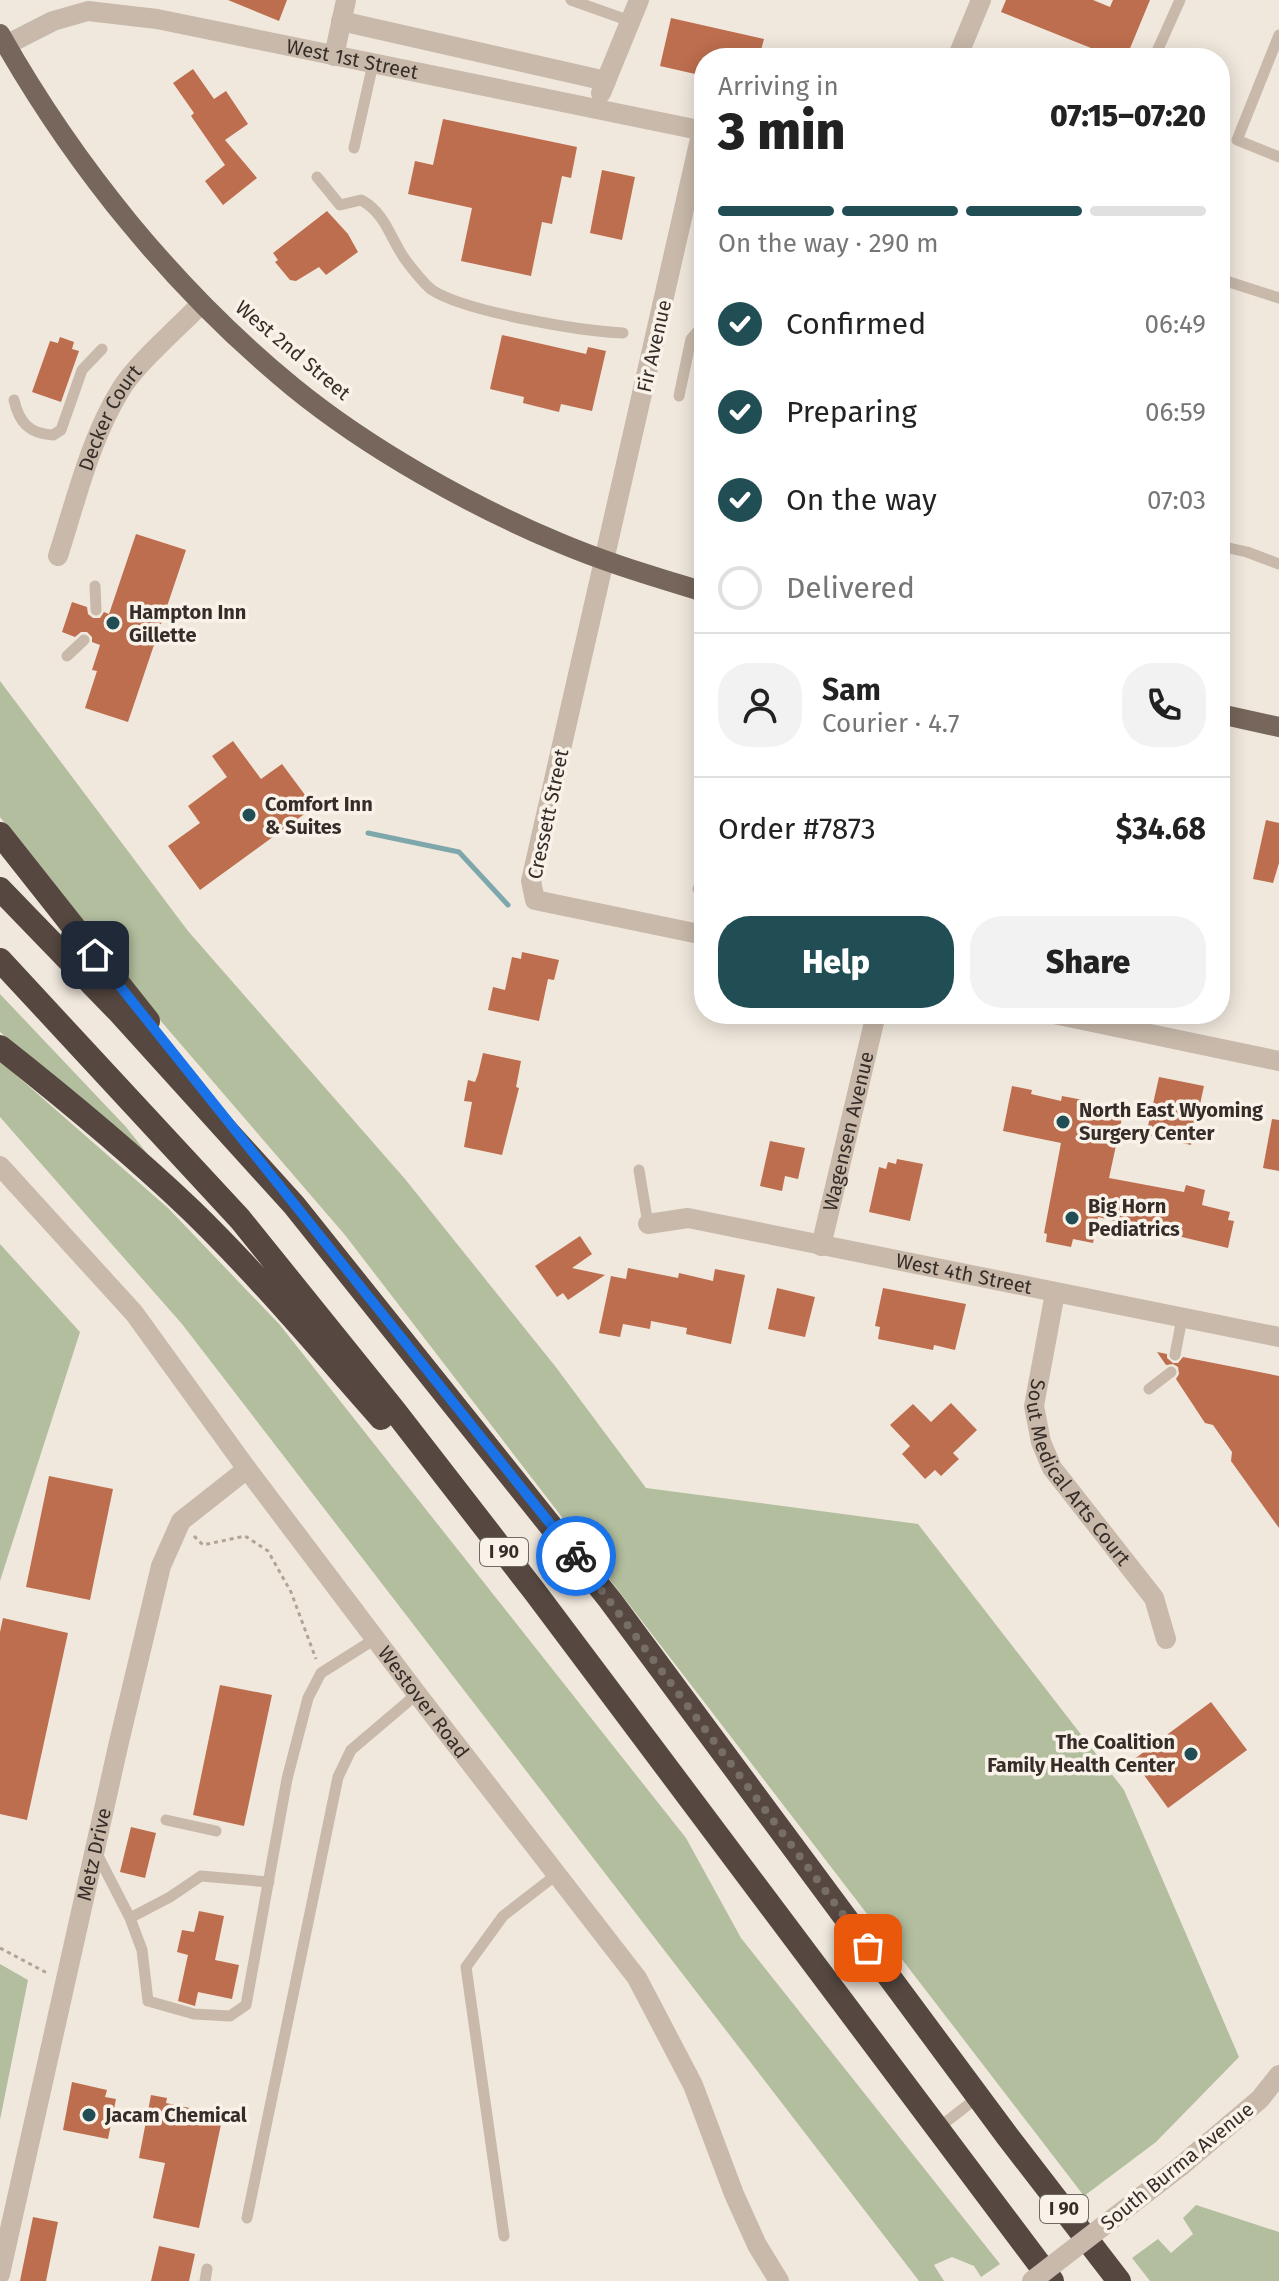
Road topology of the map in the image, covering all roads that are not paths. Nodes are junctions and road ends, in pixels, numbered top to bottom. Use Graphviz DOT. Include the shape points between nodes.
graph roads {
  1 [pos="346,0"];
  2 [pos="571,0"];
  3 [pos="639,0"];
  4 [pos="981,0"];
  5 [pos="1180,0"];
  6 [pos="341,21"];
  7 [pos="630,21"];
  8 [pos="1279,35"];
  9 [pos="3,40"];
  10 [pos="961,48"];
  11 [pos="1158,48"];
  12 [pos="334,56"];
  13 [pos="373,64"];
  14 [pos="606,81"];
  15 [pos="594,108"];
  16 [pos="694,129"];
  17 [pos="354,148"];
  18 [pos="1279,157"];
  19 [pos="694,171"];
  20 [pos="317,177"];
  21 [pos="1230,282"];
  22 [pos="1279,298"];
  23 [pos="201,304"];
  24 [pos="623,333"];
  25 [pos="694,336"];
  26 [pos="102,349"];
  27 [pos="679,396"];
  28 [pos="14,400"];
  29 [pos="1230,548"];
  30 [pos="58,556"];
  31 [pos="606,561"];
  32 [pos="1279,564"];
  33 [pos="95,586"];
  34 [pos="694,589"];
  35 [pos="96,610"];
  36 [pos="84,640"];
  37 [pos="67,656"];
  38 [pos="1230,716"];
  39 [pos="1279,727"];
  40 [pos="0,834"];
  41 [pos="0,889"];
  42 [pos="694,933"];
  43 [pos="0,960"];
  44 [pos="874,1024"];
  45 [pos="1102,1024"];
  46 [pos="0,1047"];
  47 [pos="1279,1061"];
  48 [pos="0,1166"];
  49 [pos="639,1170"];
  50 [pos="294,1205"];
  51 [pos="648,1224"];
  52 [pos="821,1246"];
  53 [pos="1055,1293"];
  54 [pos="1182,1318"];
  55 [pos="1279,1337"];
  56 [pos="1175,1355"];
  57 [pos="1171,1372"];
  58 [pos="1149,1389"];
  59 [pos="247,1469"];
  60 [pos="535,1592"];
  61 [pos="375,1639"];
  62 [pos="1166,1639"];
  63 [pos="417,1694"];
  64 [pos="166,1820"];
  65 [pos="216,1831"];
  66 [pos="95,1849"];
  67 [pos="556,1875"];
  68 [pos="269,1882"];
  69 [pos="130,1918"];
  70 [pos="1279,2075"];
  71 [pos="978,2097"];
  72 [pos="937,2130"];
  73 [pos="247,2218"];
  74 [pos="504,2236"];
  75 [pos="0,2274"];
  76 [pos="779,2281"];
  77 [pos="1032,2281"];
  78 [pos="1052,2281"];
  79 [pos="1119,2281"];
  1 -- 6 [label="street"];
  2 -- 7 [label="lane"];
  3 -- 7 [label="street"];
  4 -- 10 [label="street"];
  5 -- 11 [label="lane"];
  6 -- 12 [label="street"];
  6 -- 14 [label="street"];
  7 -- 14 [label="street"];
  8 -- 18 [label="lane" via="1237,140"];
  9 -- 12 [label="street, West 1st Street" via="88,11 157,19"];
  9 -- 23 [label="main road, West 2nd Street" via="89,172"];
  12 -- 13 [label="street, West 1st Street"];
  13 -- 15 [label="street, West 1st Street"];
  13 -- 17 [label="lane"];
  14 -- 15 [label="street"];
  15 -- 16 [label="street, West 1st Street"];
  19 -- 31 [label="street, Fir Avenue"];
  20 -- 24 [label="lane" via="340,205 361,200 375,207 406,262 432,289 487,309 592,332"];
  21 -- 22 [label="lane"];
  23 -- 30 [label="street, Decker Court" via="122,386 86,469"];
  23 -- 31 [label="main road, West 2nd Street" via="294,388 362,437 499,515"];
  25 -- 27 [label="lane"];
  26 -- 28 [label="lane" via="82,370 61,430 53,435 28,429 18,418"];
  29 -- 32 [label="lane"];
  31 -- 34 [label="main road, West 2nd Street"];
  31 -- 42 [label="street, Cressett Street" via="531,881 535,900"];
  33 -- 35 [label="lane"];
  36 -- 37 [label="lane"];
  38 -- 39 [label="main road"];
  40 -- 50 [label="highway, I 90"];
  41 -- 50 [label="highway, I 90"];
  43 -- 60 [label="highway, I 90" via="240,1219"];
  44 -- 52 [label="street, Wagensen Avenue"];
  45 -- 47 [label="street"];
  46 -- 60 [label="highway, I 90" via="98,1124 193,1213"];
  48 -- 59 [label="street, Westover Road" via="134,1313"];
  49 -- 51 [label="lane"];
  50 -- 71 [label="highway, I 90" via="610,1600"];
  51 -- 52 [label="street, West 4th Street" via="688,1218"];
  52 -- 53 [label="street, West 4th Street"];
  53 -- 54 [label="street, West 4th Street"];
  53 -- 62 [label="street, Sout Medical Arts Court" via="1034,1406 1041,1442 1052,1468 1154,1598"];
  54 -- 55 [label="street, West 4th Street"];
  54 -- 56 [label="lane"];
  57 -- 58 [label="lane"];
  59 -- 61 [label="street, Westover Road"];
  59 -- 66 [label="street, Metz Drive" via="181,1521 161,1566"];
  60 -- 72 [label="highway, I 90"];
  61 -- 63 [label="street, Westover Road"];
  61 -- 68 [label="lane" via="321,1673 300,1721"];
  63 -- 67 [label="street, Westover Road"];
  63 -- 73 [label="lane" via="351,1750 338,1777"];
  64 -- 65 [label="lane"];
  66 -- 69 [label="lane"];
  66 -- 75 [label="street, Metz Drive"];
  67 -- 74 [label="lane" via="503,1916 466,1967"];
  67 -- 76 [label="street, Westover Road" via="637,1978 693,2085 734,2194"];
  68 -- 69 [label="lane" via="201,1876"];
  68 -- 69 [label="lane" via="246,2005 230,2016 194,2014 148,2001 142,1950"];
  70 -- 77 [label="street, South Burma Avenue, bridge" via="1260,2099 1181,2166"];
  71 -- 72 [label="lane"];
  71 -- 79 [label="highway, I 90"];
  72 -- 78 [label="highway, I 90"];
}
